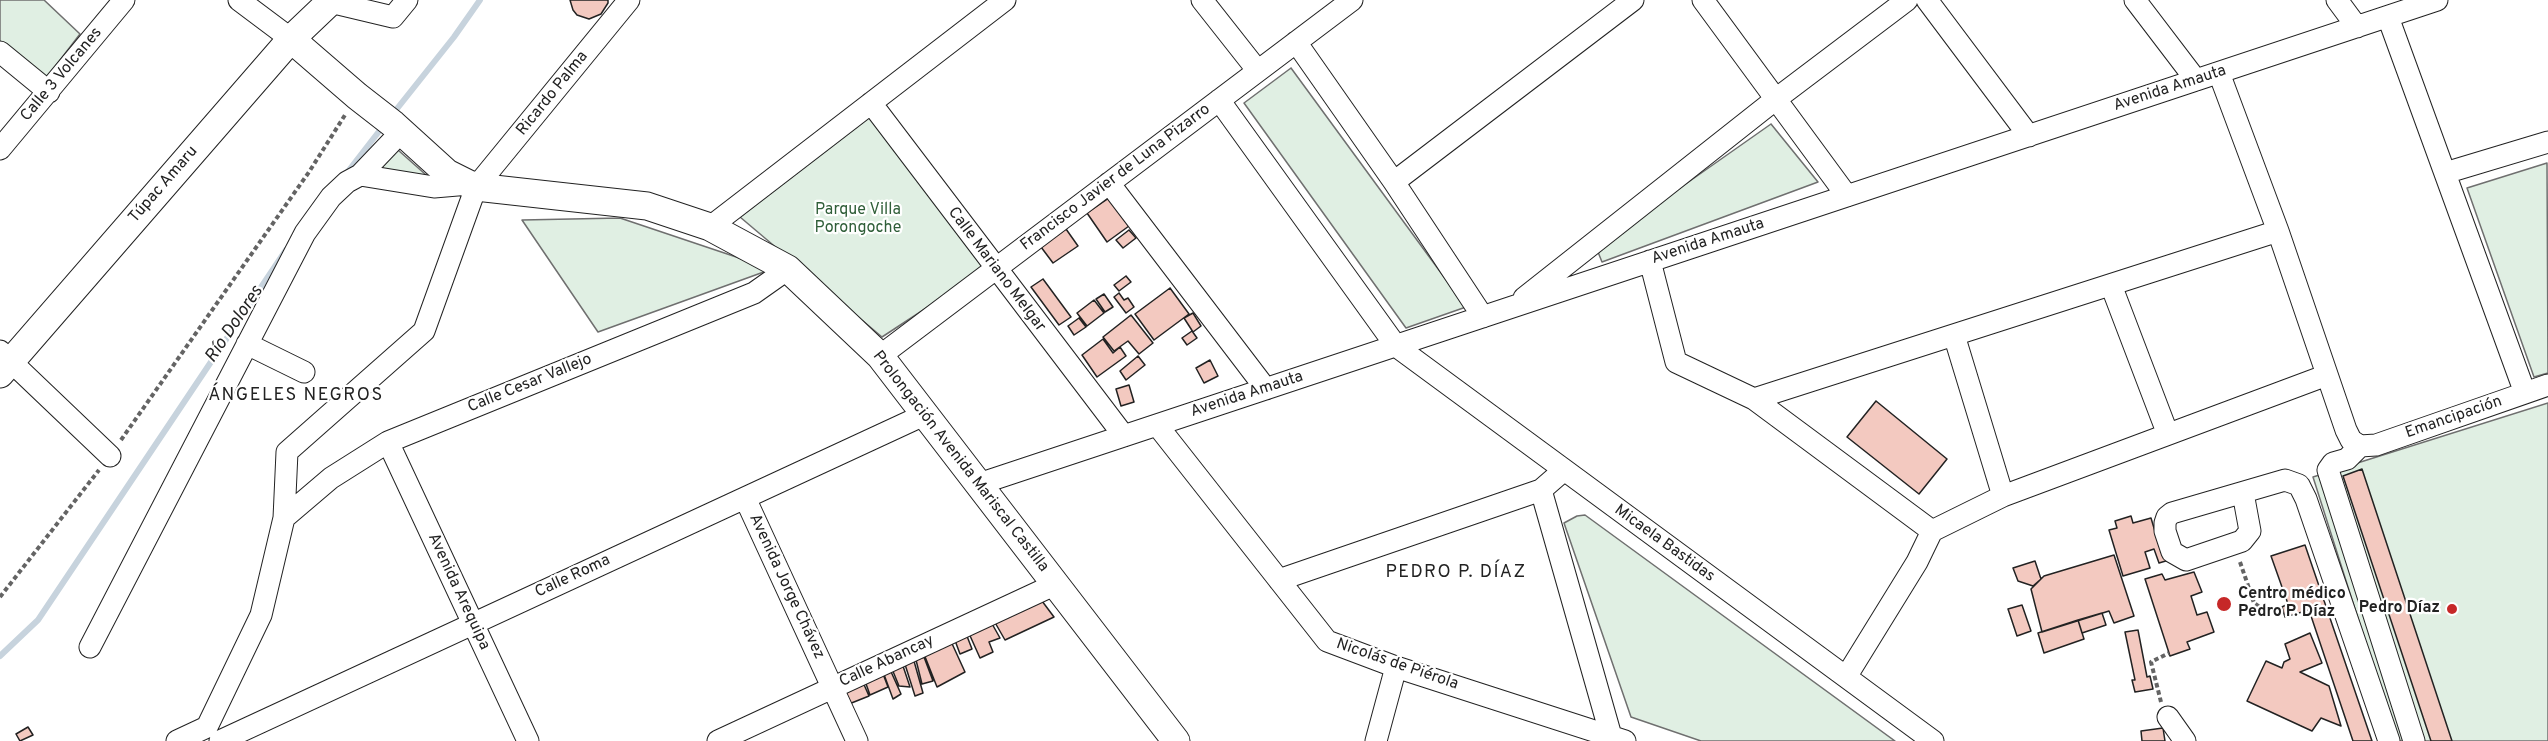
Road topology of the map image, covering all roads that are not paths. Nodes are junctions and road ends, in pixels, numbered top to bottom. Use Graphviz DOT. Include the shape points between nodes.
graph roads {
  1 [pos="124,0"];
  2 [pos="239,0"];
  3 [pos="407,0"];
  4 [pos="629,0"];
  5 [pos="1202,0"];
  6 [pos="1352,0"];
  7 [pos="1633,0"];
  8 [pos="1703,0"];
  9 [pos="1907,0"];
  10 [pos="1927,0"];
  11 [pos="2135,0"];
  12 [pos="2337,0"];
  13 [pos="2437,0"];
  14 [pos="331,1"];
  15 [pos="1000,1"];
  16 [pos="2388,16"];
  17 [pos="2357,27"];
  18 [pos="291,39"];
  19 [pos="1296,42"];
  20 [pos="0,52"];
  21 [pos="1258,71"];
  22 [pos="2219,73"];
  23 [pos="2196,80"];
  24 [pos="49,92"];
  25 [pos="1776,99"];
  26 [pos="1219,100"];
  27 [pos="871,103"];
  28 [pos="397,128"];
  29 [pos="2029,136"];
  30 [pos="2548,141"];
  31 [pos="0,149"];
  32 [pos="2445,173"];
  33 [pos="360,175"];
  34 [pos="1394,182"];
  35 [pos="1109,183"];
  36 [pos="472,186"];
  37 [pos="1847,196"];
  38 [pos="710,227"];
  39 [pos="2278,231"];
  40 [pos="1650,261"];
  41 [pos="788,269"];
  42 [pos="995,269"];
  43 [pos="2111,285"];
  44 [pos="1512,307"];
  45 [pos="1483,317"];
  46 [pos="1954,335"];
  47 [pos="247,344"];
  48 [pos="1396,346"];
  49 [pos="880,356"];
  50 [pos="4,362"];
  51 [pos="304,372"];
  52 [pos="2327,375"];
  53 [pos="2548,385"];
  54 [pos="1266,389"];
  55 [pos="2525,393"];
  56 [pos="1754,399"];
  57 [pos="926,414"];
  58 [pos="1157,425"];
  59 [pos="2167,432"];
  60 [pos="1124,436"];
  61 [pos="388,442"];
  62 [pos="2360,447"];
  63 [pos="110,456"];
  64 [pos="1564,470"];
  65 [pos="979,484"];
  66 [pos="1541,490"];
  67 [pos="2243,494"];
  68 [pos="2003,496"];
  69 [pos="745,498"];
  70 [pos="284,518"];
  71 [pos="1932,531"];
  72 [pos="1279,580"];
  73 [pos="1056,584"];
  74 [pos="473,623"];
  75 [pos="90,647"];
  76 [pos="1396,667"];
  77 [pos="1846,677"];
  78 [pos="833,688"];
  79 [pos="2168,717"];
  80 [pos="213,736"];
  81 [pos="1618,739"];
  82 [pos="177,741"];
  83 [pos="528,741"];
  84 [pos="718,741"];
  85 [pos="857,741"];
  86 [pos="1174,741"];
  87 [pos="1376,741"];
  88 [pos="1933,741"];
  89 [pos="2185,741"];
  90 [pos="2389,741"];
  91 [pos="2414,741"];
  1 -- 24 [label="street, Calle 3 Volcanes"];
  2 -- 18 [label="street, Prolongación Avenida Mariscal Castilla"];
  3 -- 14 [label="street" via="393,17"];
  4 -- 36 [label="street, Ricardo Palma"];
  5 -- 21 [label="street"];
  6 -- 19 [label="street, Francisco Javier de Luna Pizarro"];
  7 -- 34 [label="street"];
  8 -- 25 [label="street"];
  9 -- 25 [label="street"];
  10 -- 29 [label="street"];
  11 -- 23 [label="street"];
  12 -- 17 [label="street"];
  13 -- 16 [label="street, Avenida Amauta"];
  14 -- 18 [label="main road, Túpac Amaru"];
  15 -- 27 [label="street"];
  16 -- 17 [label="street, Avenida Amauta"];
  16 -- 32 [label="street"];
  17 -- 22 [label="street, Avenida Amauta"];
  18 -- 28 [label="main road, Prolongación Avenida Mariscal Castilla"];
  18 -- 50 [label="main road, Túpac Amaru"];
  19 -- 21 [label="street, Francisco Javier de Luna Pizarro"];
  19 -- 34 [label="street"];
  20 -- 24 [label="street"];
  21 -- 26 [label="street, Francisco Javier de Luna Pizarro"];
  22 -- 23 [label="street, Avenida Amauta"];
  22 -- 39 [label="street"];
  23 -- 29 [label="street, Avenida Amauta"];
  24 -- 31 [label="street, Calle 3 Volcanes"];
  25 -- 37 [label="street"];
  25 -- 44 [label="street"];
  26 -- 35 [label="street, Francisco Javier de Luna Pizarro"];
  26 -- 48 [label="street, Micaela Bastidas"];
  27 -- 38 [label="street"];
  27 -- 42 [label="street, Calle Mariano Melgar"];
  28 -- 33 [label="street"];
  28 -- 36 [label="main road, Prolongación Avenida Mariscal Castilla" via="447,173"];
  29 -- 37 [label="street, Avenida Amauta"];
  30 -- 32 [label="street"];
  32 -- 55 [label="street"];
  33 -- 36 [label="street" via="434,187"];
  33 -- 47 [label="street" via="331,196 305,233"];
  34 -- 45 [label="street"];
  35 -- 42 [label="street, Francisco Javier de Luna Pizarro"];
  35 -- 54 [label="street"];
  36 -- 38 [label="main road, Prolongación Avenida Mariscal Castilla" via="647,206"];
  36 -- 70 [label="street, Ricardo Palma" via="424,331 287,452"];
  37 -- 40 [label="street, Avenida Amauta"];
  38 -- 41 [label="main road, Prolongación Avenida Mariscal Castilla"];
  39 -- 43 [label="street"];
  39 -- 52 [label="street"];
  40 -- 44 [label="street, Avenida Amauta"];
  40 -- 56 [label="street" via="1676,362"];
  41 -- 49 [label="main road, Prolongación Avenida Mariscal Castilla"];
  41 -- 61 [label="street, Calle Cesar Vallejo" via="754,293"];
  42 -- 49 [label="street, Francisco Javier de Luna Pizarro"];
  42 -- 60 [label="street, Calle Mariano Melgar"];
  43 -- 46 [label="street"];
  43 -- 59 [label="street"];
  44 -- 45 [label="street, Avenida Amauta"];
  45 -- 48 [label="street, Avenida Amauta"];
  46 -- 56 [label="street"];
  46 -- 68 [label="street"];
  47 -- 51 [label="street"];
  47 -- 75 [label="street"];
  48 -- 54 [label="street, Avenida Amauta"];
  48 -- 64 [label="street, Micaela Bastidas"];
  49 -- 57 [label="main road, Prolongación Avenida Mariscal Castilla"];
  50 -- 63 [label="street"];
  52 -- 59 [label="street"];
  52 -- 62 [label="street" via="2346,430"];
  53 -- 55 [label="street, Emancipación"];
  54 -- 58 [label="street, Avenida Amauta"];
  55 -- 62 [label="street, Emancipación" via="2376,445"];
  56 -- 71 [label="street"];
  57 -- 65 [label="main road, Prolongación Avenida Mariscal Castilla"];
  57 -- 69 [label="street, Calle Roma"];
  58 -- 60 [label="street, Avenida Amauta"];
  58 -- 72 [label="street, Nicolás de Piérola"];
  59 -- 68 [label="street"];
  60 -- 65 [label="street, Avenida Amauta"];
  61 -- 70 [label="street, Calle Cesar Vallejo" via="331,478"];
  61 -- 74 [label="street, Avenida Arequipa"];
  62 -- 91 [label="street, Emancipación" via="2328,470"];
  64 -- 66 [label="street"];
  64 -- 77 [label="street, Micaela Bastidas"];
  65 -- 73 [label="main road, Prolongación Avenida Mariscal Castilla"];
  66 -- 72 [label="street"];
  66 -- 81 [label="street"];
  67 -- 67 [label="street" via="2167,517 2172,552 2186,560 2248,537"];
  67 -- 90 [label="street" via="2285,480 2299,485 2303,491"];
  68 -- 71 [label="street"];
  69 -- 74 [label="street, Calle Roma"];
  69 -- 78 [label="street, Avenida Jorge Chávez"];
  70 -- 80 [label="street, Ricardo Palma" via="261,615"];
  71 -- 77 [label="street"];
  72 -- 76 [label="street, Nicolás de Piérola" via="1327,641"];
  73 -- 78 [label="street, Calle Abancay"];
  73 -- 86 [label="main road, Prolongación Avenida Mariscal Castilla"];
  74 -- 80 [label="street, Calle Roma"];
  74 -- 83 [label="street, Avenida Arequipa"];
  76 -- 81 [label="street, Nicolás de Piérola"];
  76 -- 87 [label="street"];
  77 -- 88 [label="street, Micaela Bastidas"];
  78 -- 84 [label="street, Calle Abancay"];
  78 -- 85 [label="street, Avenida Jorge Chávez"];
  79 -- 89 [label="street"];
  80 -- 82 [label="street, Calle Roma"];
}
